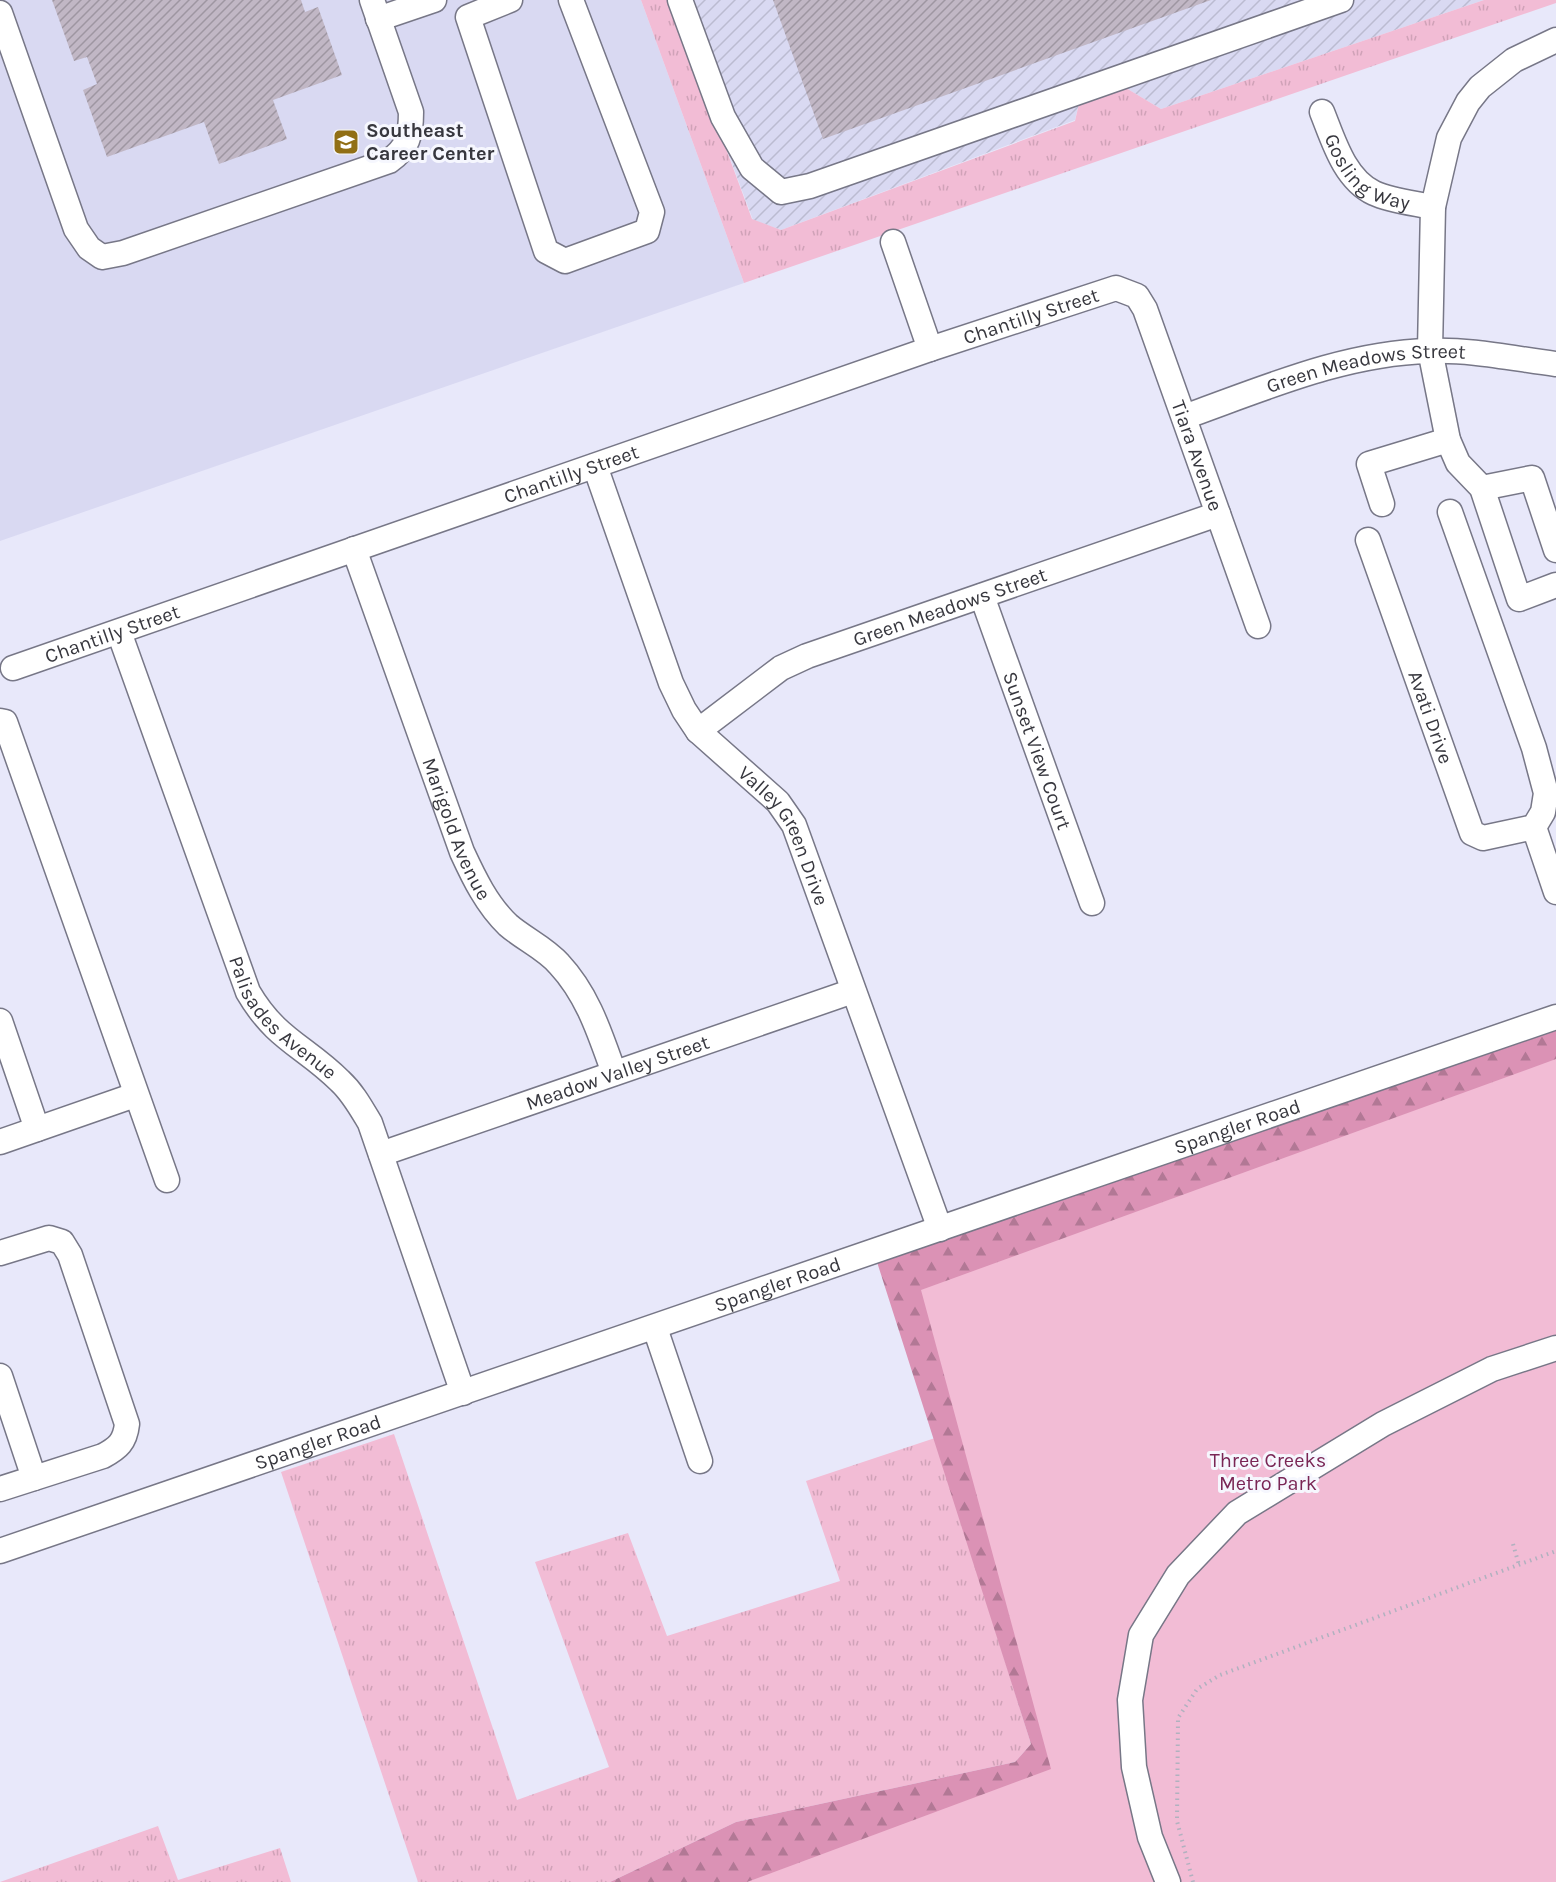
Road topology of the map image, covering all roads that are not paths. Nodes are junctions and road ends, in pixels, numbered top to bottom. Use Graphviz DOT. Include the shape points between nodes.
graph roads {
  1 [pos="510,0"];
  2 [pos="571,0"];
  3 [pos="680,0"];
  4 [pos="1341,0"];
  5 [pos="426,1"];
  6 [pos="375,10"];
  7 [pos="0,13"];
  8 [pos="1556,40"];
  9 [pos="1322,112"];
  10 [pos="1433,207"];
  11 [pos="893,242"];
  12 [pos="1130,292"];
  13 [pos="930,349"];
  14 [pos="1430,350"];
  15 [pos="1556,364"];
  16 [pos="1184,417"];
  17 [pos="1448,440"];
  18 [pos="595,466"];
  19 [pos="1482,488"];
  20 [pos="1382,504"];
  21 [pos="1450,512"];
  22 [pos="1218,514"];
  23 [pos="1368,540"];
  24 [pos="354,549"];
  25 [pos="1556,550"];
  26 [pos="1556,585"];
  27 [pos="982,596"];
  28 [pos="1258,626"];
  29 [pos="119,632"];
  30 [pos="13,668"];
  31 [pos="0,721"];
  32 [pos="698,731"];
  33 [pos="1551,792"];
  34 [pos="1534,827"];
  35 [pos="1556,892"];
  36 [pos="1092,903"];
  37 [pos="853,991"];
  38 [pos="1556,1017"];
  39 [pos="0,1021"];
  40 [pos="614,1073"];
  41 [pos="135,1095"];
  42 [pos="37,1129"];
  43 [pos="0,1142"];
  44 [pos="381,1154"];
  45 [pos="166,1180"];
  46 [pos="940,1229"];
  47 [pos="0,1253"];
  48 [pos="655,1328"];
  49 [pos="1556,1348"];
  50 [pos="0,1376"];
  51 [pos="463,1393"];
  52 [pos="700,1461"];
  53 [pos="34,1478"];
  54 [pos="0,1489"];
  55 [pos="0,1551"];
  56 [pos="1168,1882"];
  1 -- 2 [label="street" via="468,17 546,251 565,261 647,231 652,212"];
  3 -- 4 [label="street" via="723,117 752,168 780,192 810,186"];
  5 -- 6 [label="street"];
  6 -- 7 [label="street" via="411,112 411,132 404,151 389,161 102,257 89,248 76,229"];
  8 -- 10 [label="street, Gosling Way" via="1514,60 1468,102 1449,138"];
  9 -- 10 [label="street, Gosling Way" via="1341,159 1373,193"];
  10 -- 14 [label="street, Gosling Way"];
  11 -- 13 [label="street"];
  12 -- 13 [label="street, Chantilly Street" via="1109,289"];
  12 -- 16 [label="street, Tiara Avenue" via="1145,309"];
  13 -- 18 [label="street, Chantilly Street"];
  14 -- 15 [label="street, Green Meadows Street"];
  14 -- 16 [label="street, Green Meadows Street" via="1328,368"];
  14 -- 17 [label="street, Gosling Way"];
  16 -- 22 [label="street, Tiara Avenue"];
  17 -- 19 [label="street, Gosling Way" via="1458,463"];
  17 -- 20 [label="street" via="1369,464"];
  18 -- 24 [label="street, Chantilly Street"];
  18 -- 32 [label="street, Valley Green Drive" via="672,683"];
  19 -- 25 [label="street" via="1532,478"];
  19 -- 26 [label="street" via="1519,599"];
  21 -- 33 [label="street"];
  22 -- 27 [label="street, Green Meadows Street"];
  22 -- 28 [label="street, Tiara Avenue"];
  23 -- 34 [label="street, Avati Drive" via="1472,833 1483,838"];
  24 -- 29 [label="street, Chantilly Street"];
  24 -- 40 [label="street, Marigold Avenue" via="475,879 508,925 558,961 580,990"];
  27 -- 32 [label="street, Green Meadows Street" via="781,668"];
  27 -- 36 [label="street, Sunset View Court"];
  29 -- 30 [label="street, Chantilly Street"];
  29 -- 44 [label="street, Palisades Avenue" via="248,992 274,1028 340,1080 355,1098 370,1123"];
  31 -- 41 [label="street" via="5,722"];
  32 -- 37 [label="street, Valley Green Drive" via="778,802 794,825"];
  33 -- 34 [label="street"];
  34 -- 35 [label="street"];
  37 -- 40 [label="street, Meadow Valley Street"];
  37 -- 46 [label="street, Valley Green Drive"];
  38 -- 46 [label="street, Spangler Road"];
  39 -- 42 [label="street"];
  40 -- 44 [label="street, Meadow Valley Street"];
  41 -- 42 [label="street"];
  41 -- 45 [label="street"];
  42 -- 43 [label="street"];
  44 -- 51 [label="street, Palisades Avenue"];
  46 -- 48 [label="street, Spangler Road"];
  47 -- 53 [label="street" via="49,1238 62,1242 70,1255 127,1424 126,1437 117,1449"];
  48 -- 51 [label="street, Spangler Road"];
  48 -- 52 [label="street"];
  49 -- 56 [label="street" via="1492,1369 1383,1424 1237,1514 1178,1575 1141,1635 1130,1700 1134,1767 1149,1837"];
  50 -- 53 [label="street"];
  51 -- 55 [label="street, Spangler Road"];
  53 -- 54 [label="street"];
}
